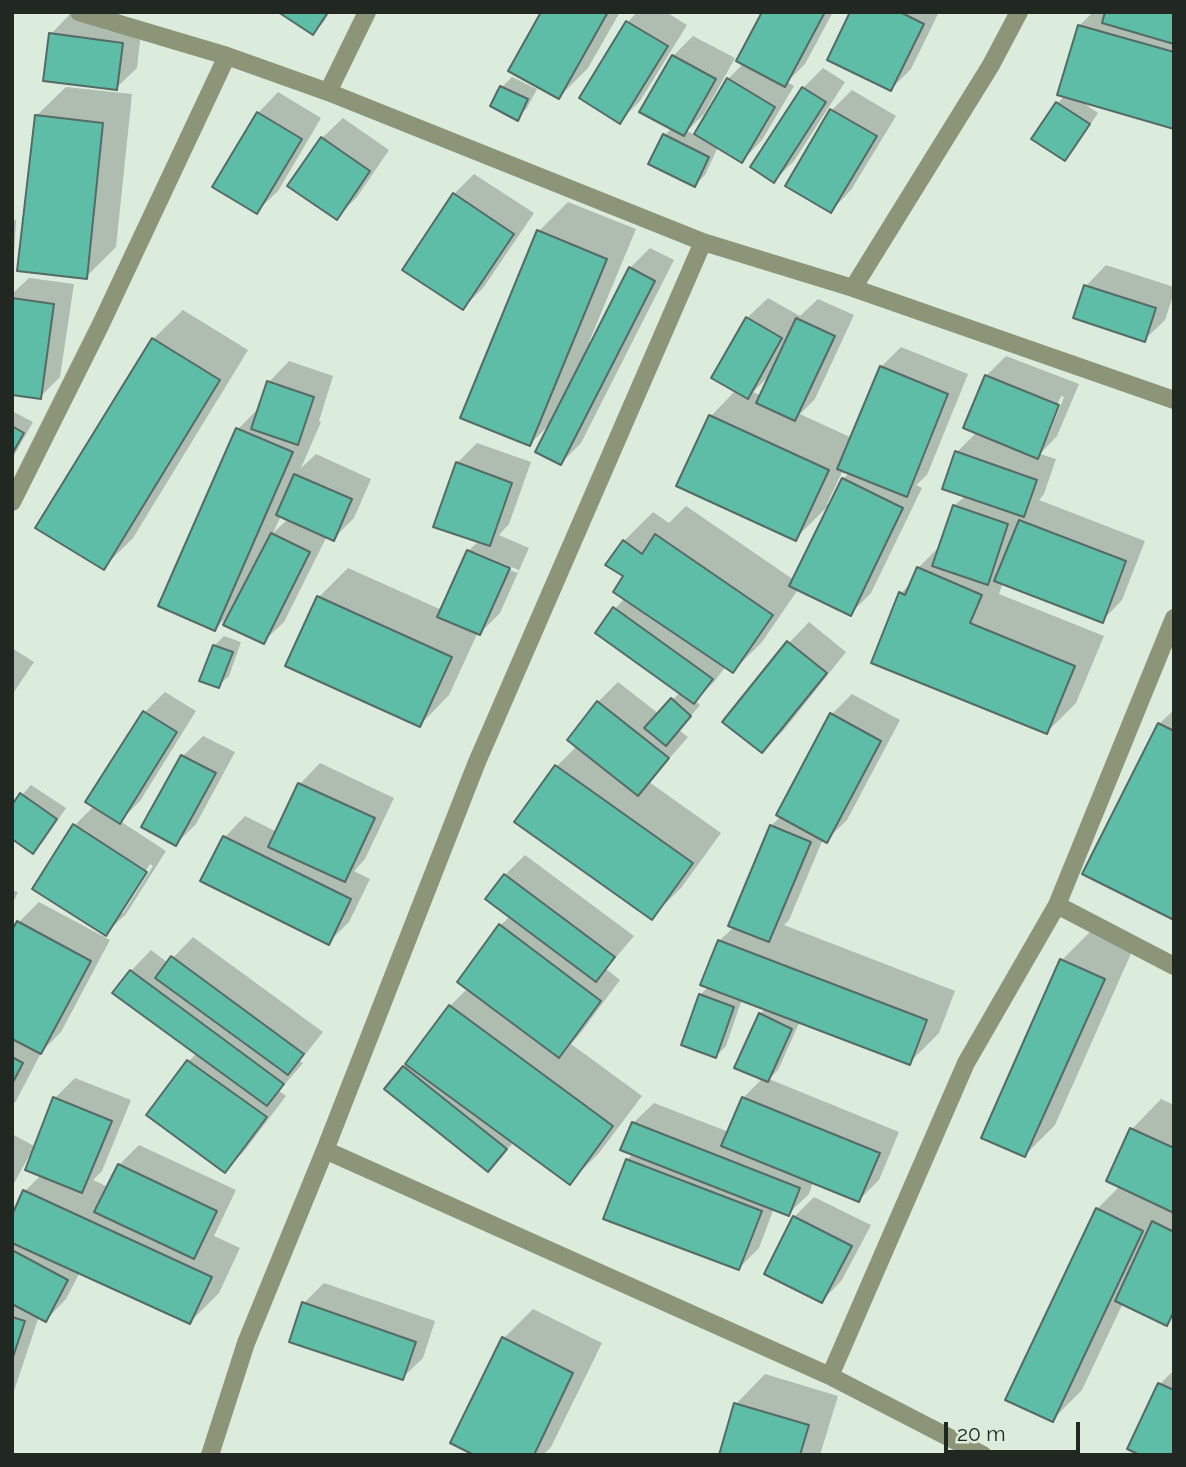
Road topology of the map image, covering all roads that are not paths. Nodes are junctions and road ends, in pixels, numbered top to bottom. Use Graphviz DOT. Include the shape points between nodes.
graph roads {
  1 [pos="79,12"];
  2 [pos="368,12"];
  3 [pos="1019,12"];
  4 [pos="226,56"];
  5 [pos="328,92"];
  6 [pos="703,242"];
  7 [pos="853,288"];
  8 [pos="1174,400"];
  9 [pos="12,502"];
  10 [pos="1174,618"];
  11 [pos="1057,905"];
  12 [pos="1174,966"];
  13 [pos="325,1150"];
  14 [pos="830,1376"];
  15 [pos="210,1455"];
  16 [pos="983,1455"];
  1 -- 4 [label="street"];
  2 -- 5 [label="street"];
  3 -- 7 [label="street"];
  4 -- 5 [label="street"];
  4 -- 9 [label="street"];
  5 -- 6 [label="street"];
  6 -- 7 [label="street"];
  6 -- 13 [label="street" via="477,762"];
  7 -- 8 [label="street"];
  10 -- 11 [label="street"];
  11 -- 12 [label="street"];
  11 -- 14 [label="street" via="967,1063"];
  13 -- 14 [label="street"];
  13 -- 15 [label="street" via="246,1343"];
  14 -- 16 [label="street"];
}
